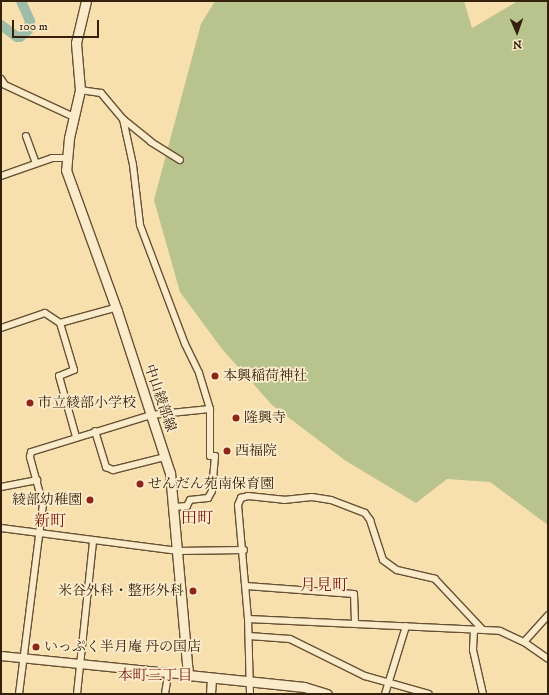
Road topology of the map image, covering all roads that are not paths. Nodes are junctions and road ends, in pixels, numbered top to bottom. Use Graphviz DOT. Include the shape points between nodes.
graph roads {
  1 [pos="86,1"];
  2 [pos="1,79"];
  3 [pos="80,90"];
  4 [pos="74,117"];
  5 [pos="123,119"];
  6 [pos="26,136"];
  7 [pos="66,158"];
  8 [pos="180,160"];
  9 [pos="36,163"];
  10 [pos="1,176"];
  11 [pos="114,308"];
  12 [pos="60,323"];
  13 [pos="1,328"];
  14 [pos="210,409"];
  15 [pos="152,415"];
  16 [pos="95,431"];
  17 [pos="76,437"];
  18 [pos="165,458"];
  19 [pos="37,480"];
  20 [pos="1,487"];
  21 [pos="174,507"];
  22 [pos="1,528"];
  23 [pos="38,534"];
  24 [pos="93,541"];
  25 [pos="244,550"];
  26 [pos="177,551"];
  27 [pos="246,586"];
  28 [pos="548,615"];
  29 [pos="248,619"];
  30 [pos="355,624"];
  31 [pos="406,626"];
  32 [pos="482,629"];
  33 [pos="474,630"];
  34 [pos="249,636"];
  35 [pos="524,642"];
  36 [pos="1,656"];
  37 [pos="23,659"];
  38 [pos="548,659"];
  39 [pos="79,665"];
  40 [pos="168,674"];
  41 [pos="188,676"];
  42 [pos="212,679"];
  43 [pos="251,682"];
  44 [pos="389,682"];
  45 [pos="19,694"];
  46 [pos="77,694"];
  47 [pos="165,694"];
  48 [pos="211,694"];
  49 [pos="250,694"];
  50 [pos="327,694"];
  51 [pos="385,694"];
  52 [pos="429,694"];
  53 [pos="483,694"];
  1 -- 3 [label="main road, 中山綾部線" via="76,43"];
  2 -- 4 [label="street" via="5,85"];
  3 -- 4 [label="main road, 中山綾部線"];
  3 -- 5 [label="street" via="101,93"];
  4 -- 7 [label="main road, 中山綾部線"];
  5 -- 8 [label="street" via="151,142"];
  5 -- 14 [label="street" via="133,165 140,225 185,344 199,373"];
  6 -- 9 [label="street"];
  7 -- 9 [label="street" via="52,158"];
  7 -- 11 [label="main road, 中山綾部線" via="71,187"];
  9 -- 10 [label="street"];
  11 -- 12 [label="street"];
  11 -- 15 [label="main road, 中山綾部線"];
  12 -- 13 [label="street" via="45,313"];
  12 -- 17 [label="street" via="74,370 59,376"];
  14 -- 15 [label="street"];
  14 -- 21 [label="street" via="210,456 215,456 212,491 208,498 190,500 187,506"];
  15 -- 16 [label="street"];
  15 -- 18 [label="main road, 中山綾部線"];
  16 -- 17 [label="street"];
  16 -- 18 [label="street" via="106,467 113,470"];
  17 -- 19 [label="street" via="31,452 30,457"];
  18 -- 21 [label="main road, 中山綾部線" via="170,473"];
  19 -- 20 [label="street"];
  19 -- 23 [label="street" via="43,505"];
  21 -- 26 [label="main road, 中山綾部線"];
  22 -- 23 [label="street"];
  23 -- 24 [label="street"];
  23 -- 37 [label="street"];
  24 -- 26 [label="street"];
  24 -- 39 [label="street"];
  25 -- 26 [label="street"];
  25 -- 27 [label="street"];
  25 -- 32 [label="street" via="238,505 241,498 248,496 284,500 312,497 331,500 365,513 370,520 383,560 398,570 435,579"];
  26 -- 41 [label="main road, 中山綾部線"];
  27 -- 29 [label="street"];
  27 -- 30 [label="street" via="354,594"];
  28 -- 35 [label="street"];
  29 -- 30 [label="street"];
  29 -- 34 [label="street"];
  30 -- 31 [label="street"];
  31 -- 33 [label="street"];
  31 -- 44 [label="street"];
  32 -- 33 [label="street"];
  32 -- 35 [label="street" via="500,631"];
  33 -- 53 [label="street" via="473,650"];
  34 -- 43 [label="street"];
  34 -- 44 [label="street" via="290,639 365,676"];
  35 -- 38 [label="street"];
  36 -- 37 [label="street"];
  37 -- 39 [label="street"];
  37 -- 45 [label="street"];
  39 -- 40 [label="street"];
  39 -- 46 [label="street"];
  40 -- 41 [label="street"];
  40 -- 47 [label="street"];
  41 -- 42 [label="main road"];
  42 -- 43 [label="main road"];
  42 -- 48 [label="street"];
  43 -- 49 [label="street"];
  43 -- 50 [label="main road" via="304,687"];
  44 -- 51 [label="street"];
  44 -- 52 [label="street"];
}
